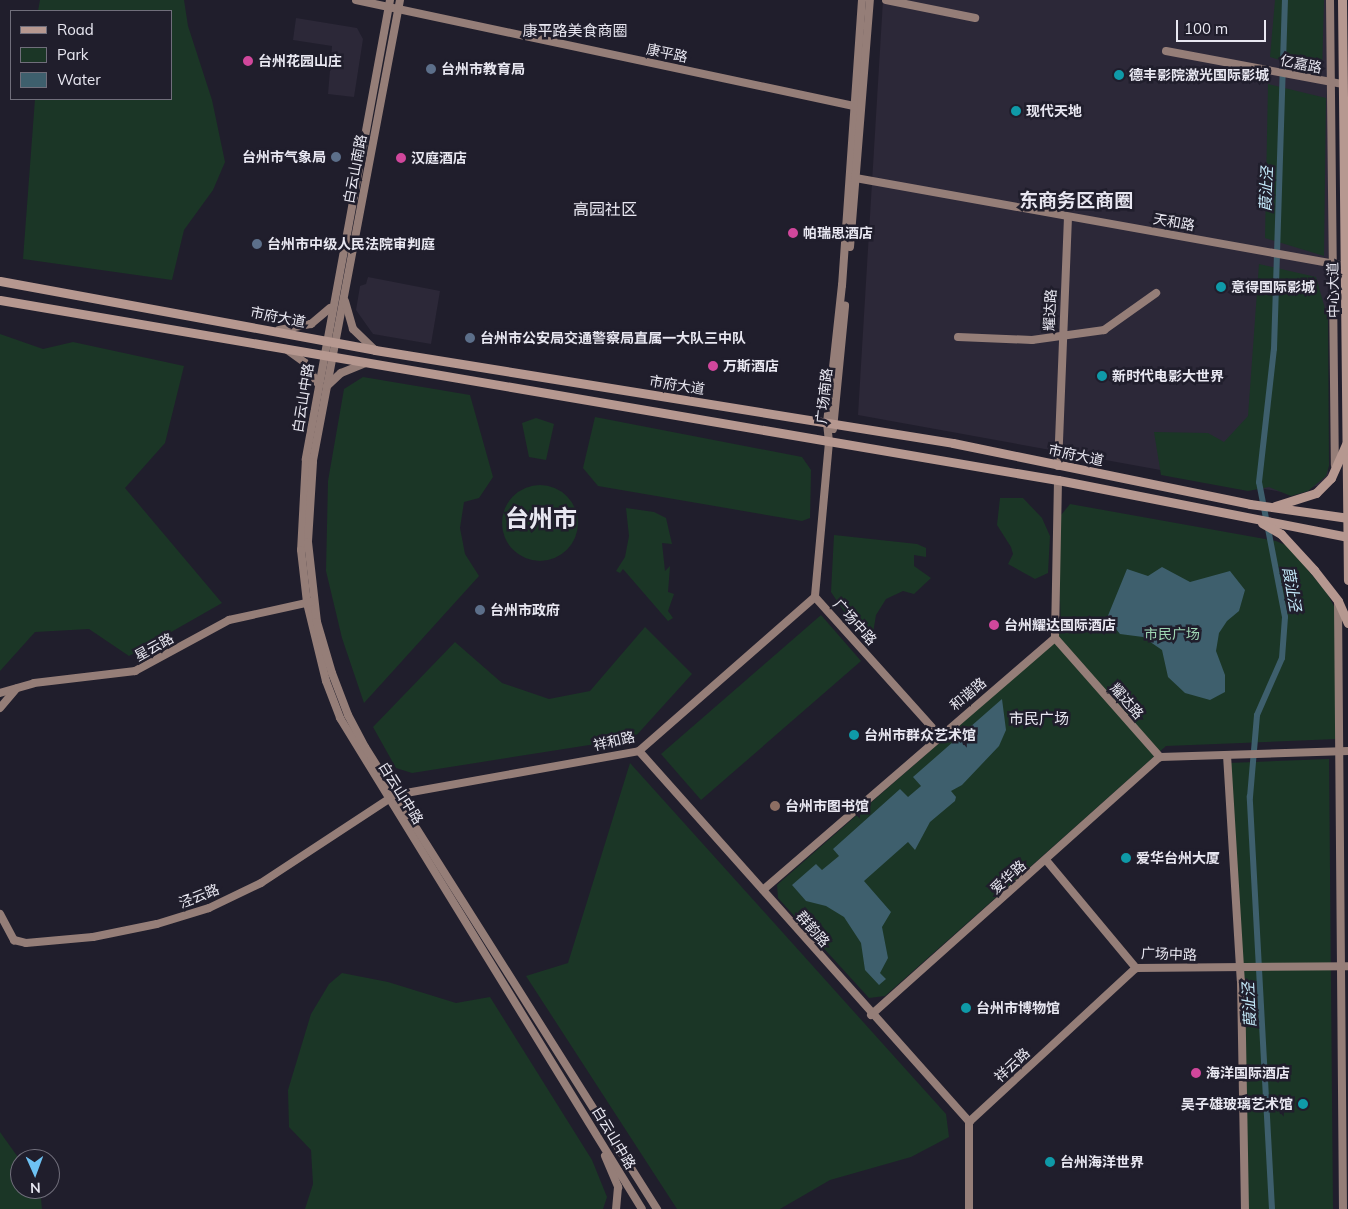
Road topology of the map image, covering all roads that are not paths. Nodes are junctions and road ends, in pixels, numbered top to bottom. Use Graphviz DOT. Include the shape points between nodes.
graph roads {
  1 [pos="356,0"];
  2 [pos="400,0"];
  3 [pos="862,0"];
  4 [pos="870,0"];
  5 [pos="886,0"];
  6 [pos="1330,0"];
  7 [pos="1342,0"];
  8 [pos="389,3"];
  9 [pos="398,9"];
  10 [pos="974,18"];
  11 [pos="1166,51"];
  12 [pos="1330,82"];
  13 [pos="1343,84"];
  14 [pos="854,106"];
  15 [pos="853,178"];
  16 [pos="1068,217"];
  17 [pos="1332,263"];
  18 [pos="1346,266"];
  19 [pos="0,281"];
  20 [pos="1156,293"];
  21 [pos="344,294"];
  22 [pos="0,300"];
  23 [pos="332,306"];
  24 [pos="278,330"];
  25 [pos="958,337"];
  26 [pos="1061,338"];
  27 [pos="325,341"];
  28 [pos="335,343"];
  29 [pos="283,348"];
  30 [pos="375,350"];
  31 [pos="322,354"];
  32 [pos="332,356"];
  33 [pos="370,363"];
  34 [pos="318,384"];
  35 [pos="327,386"];
  36 [pos="831,424"];
  37 [pos="1348,439"];
  38 [pos="829,442"];
  39 [pos="1058,466"];
  40 [pos="1334,471"];
  41 [pos="1058,480"];
  42 [pos="1268,507"];
  43 [pos="1253,518"];
  44 [pos="1347,518"];
  45 [pos="1347,537"];
  46 [pos="1348,580"];
  47 [pos="815,597"];
  48 [pos="1338,601"];
  49 [pos="311,602"];
  50 [pos="1348,623"];
  51 [pos="1055,638"];
  52 [pos="16,689"];
  53 [pos="0,693"];
  54 [pos="0,708"];
  55 [pos="939,735"];
  56 [pos="639,751"];
  57 [pos="1348,751"];
  58 [pos="1339,752"];
  59 [pos="1227,755"];
  60 [pos="1160,758"];
  61 [pos="392,796"];
  62 [pos="1046,860"];
  63 [pos="763,890"];
  64 [pos="0,914"];
  65 [pos="1344,966"];
  66 [pos="1243,967"];
  67 [pos="1136,968"];
  68 [pos="871,1015"];
  69 [pos="589,1120"];
  70 [pos="969,1122"];
  71 [pos="655,1208"];
  72 [pos="616,1209"];
  73 [pos="642,1209"];
  74 [pos="969,1209"];
  75 [pos="1245,1209"];
  76 [pos="1343,1209"];
  1 -- 8 [label="street, 康平路"];
  2 -- 9 [label="street, 白云山南路"];
  3 -- 14 [label="street, 广场南路"];
  4 -- 15 [label="street, 广场南路"];
  5 -- 10 [label="street"];
  6 -- 12 [label="street"];
  7 -- 13 [label="main road, 中心大道"];
  8 -- 9 [label="street, 康平路"];
  8 -- 23 [label="street, 白云山南路"];
  9 -- 14 [label="street, 康平路"];
  9 -- 21 [label="street, 白云山南路"];
  11 -- 12 [label="street, 亿嘉路"];
  12 -- 13 [label="street, 亿嘉路"];
  12 -- 17 [label="street"];
  13 -- 18 [label="main road, 中心大道"];
  14 -- 15 [label="street, 广场南路"];
  15 -- 16 [label="street, 天和路"];
  15 -- 36 [label="street, 广场南路"];
  16 -- 17 [label="street, 天和路"];
  16 -- 26 [label="street, 耀达路"];
  17 -- 18 [label="street, 天和路"];
  17 -- 40 [label="street"];
  18 -- 37 [label="main road, 中心大道"];
  19 -- 24 [label="main road, 市府大道"];
  20 -- 26 [label="street" via="1104,330"];
  21 -- 28 [label="street, 白云山南路"];
  21 -- 30 [label="street" via="353,328"];
  22 -- 29 [label="main road, 市府大道"];
  23 -- 24 [label="street" via="311,324"];
  23 -- 27 [label="street, 白云山南路"];
  24 -- 27 [label="main road, 市府大道"];
  25 -- 26 [label="street"];
  26 -- 39 [label="street, 耀达路"];
  27 -- 28 [label="main road, 市府大道"];
  27 -- 31 [label="street, 白云山中路"];
  28 -- 30 [label="main road, 市府大道"];
  28 -- 32 [label="street, 白云山中路"];
  29 -- 31 [label="main road, 市府大道"];
  29 -- 34 [label="street" via="305,363"];
  30 -- 36 [label="main road, 市府大道"];
  31 -- 32 [label="main road, 市府大道"];
  31 -- 34 [label="street, 白云山中路"];
  32 -- 33 [label="main road, 市府大道"];
  32 -- 35 [label="street, 白云山中路"];
  33 -- 35 [label="street" via="347,369"];
  33 -- 38 [label="main road, 市府大道"];
  34 -- 49 [label="street, 白云山中路" via="301,505 300,550"];
  35 -- 49 [label="street, 白云山中路" via="308,509"];
  36 -- 38 [label="street, 广场南路"];
  36 -- 39 [label="main road, 市府大道" via="953,443"];
  37 -- 40 [label="main road"];
  37 -- 44 [label="main road, 中心大道"];
  38 -- 41 [label="main road, 市府大道"];
  38 -- 47 [label="street, 广场中路"];
  39 -- 42 [label="main road, 市府大道"];
  40 -- 42 [label="main road" via="1316,493 1302,500"];
  41 -- 43 [label="main road, 市府大道"];
  41 -- 51 [label="street"];
  42 -- 44 [label="main road, 市府大道"];
  43 -- 45 [label="main road, 市府大道"];
  43 -- 48 [label="main road" via="1281,534"];
  44 -- 45 [label="main road, 中心大道"];
  45 -- 46 [label="main road, 中心大道"];
  47 -- 55 [label="street, 广场中路"];
  47 -- 56 [label="street, 祥和路"];
  48 -- 50 [label="main road"];
  48 -- 58 [label="street"];
  49 -- 52 [label="street, 星云路" via="229,620 135,671 34,683"];
  49 -- 61 [label="street, 白云山中路" via="348,715"];
  51 -- 55 [label="street, 和谐路"];
  51 -- 60 [label="street, 耀达路"];
  52 -- 53 [label="street, 星云路"];
  52 -- 54 [label="street"];
  55 -- 63 [label="street, 和谐路"];
  56 -- 61 [label="street, 祥和路"];
  56 -- 63 [label="street, 群韵路"];
  57 -- 58 [label="street"];
  58 -- 59 [label="street"];
  58 -- 65 [label="street"];
  59 -- 60 [label="street"];
  59 -- 66 [label="street"];
  60 -- 62 [label="street, 爱华路"];
  61 -- 64 [label="street, 泾云路" via="260,882 209,908 157,924 93,937 26,943 14,940"];
  61 -- 69 [label="street, 白云山中路"];
  61 -- 71 [label="street, 白云山中路"];
  62 -- 67 [label="street, 广场中路"];
  62 -- 68 [label="street, 爱华路"];
  63 -- 68 [label="street, 群韵路"];
  65 -- 66 [label="street, 广场中路"];
  65 -- 76 [label="street"];
  66 -- 67 [label="street, 广场中路"];
  66 -- 75 [label="street"];
  67 -- 70 [label="street, 祥云路"];
  68 -- 70 [label="street, 群韵路"];
  69 -- 72 [label="street" via="618,1187"];
  69 -- 73 [label="street, 白云山中路"];
  70 -- 74 [label="street"];
}
